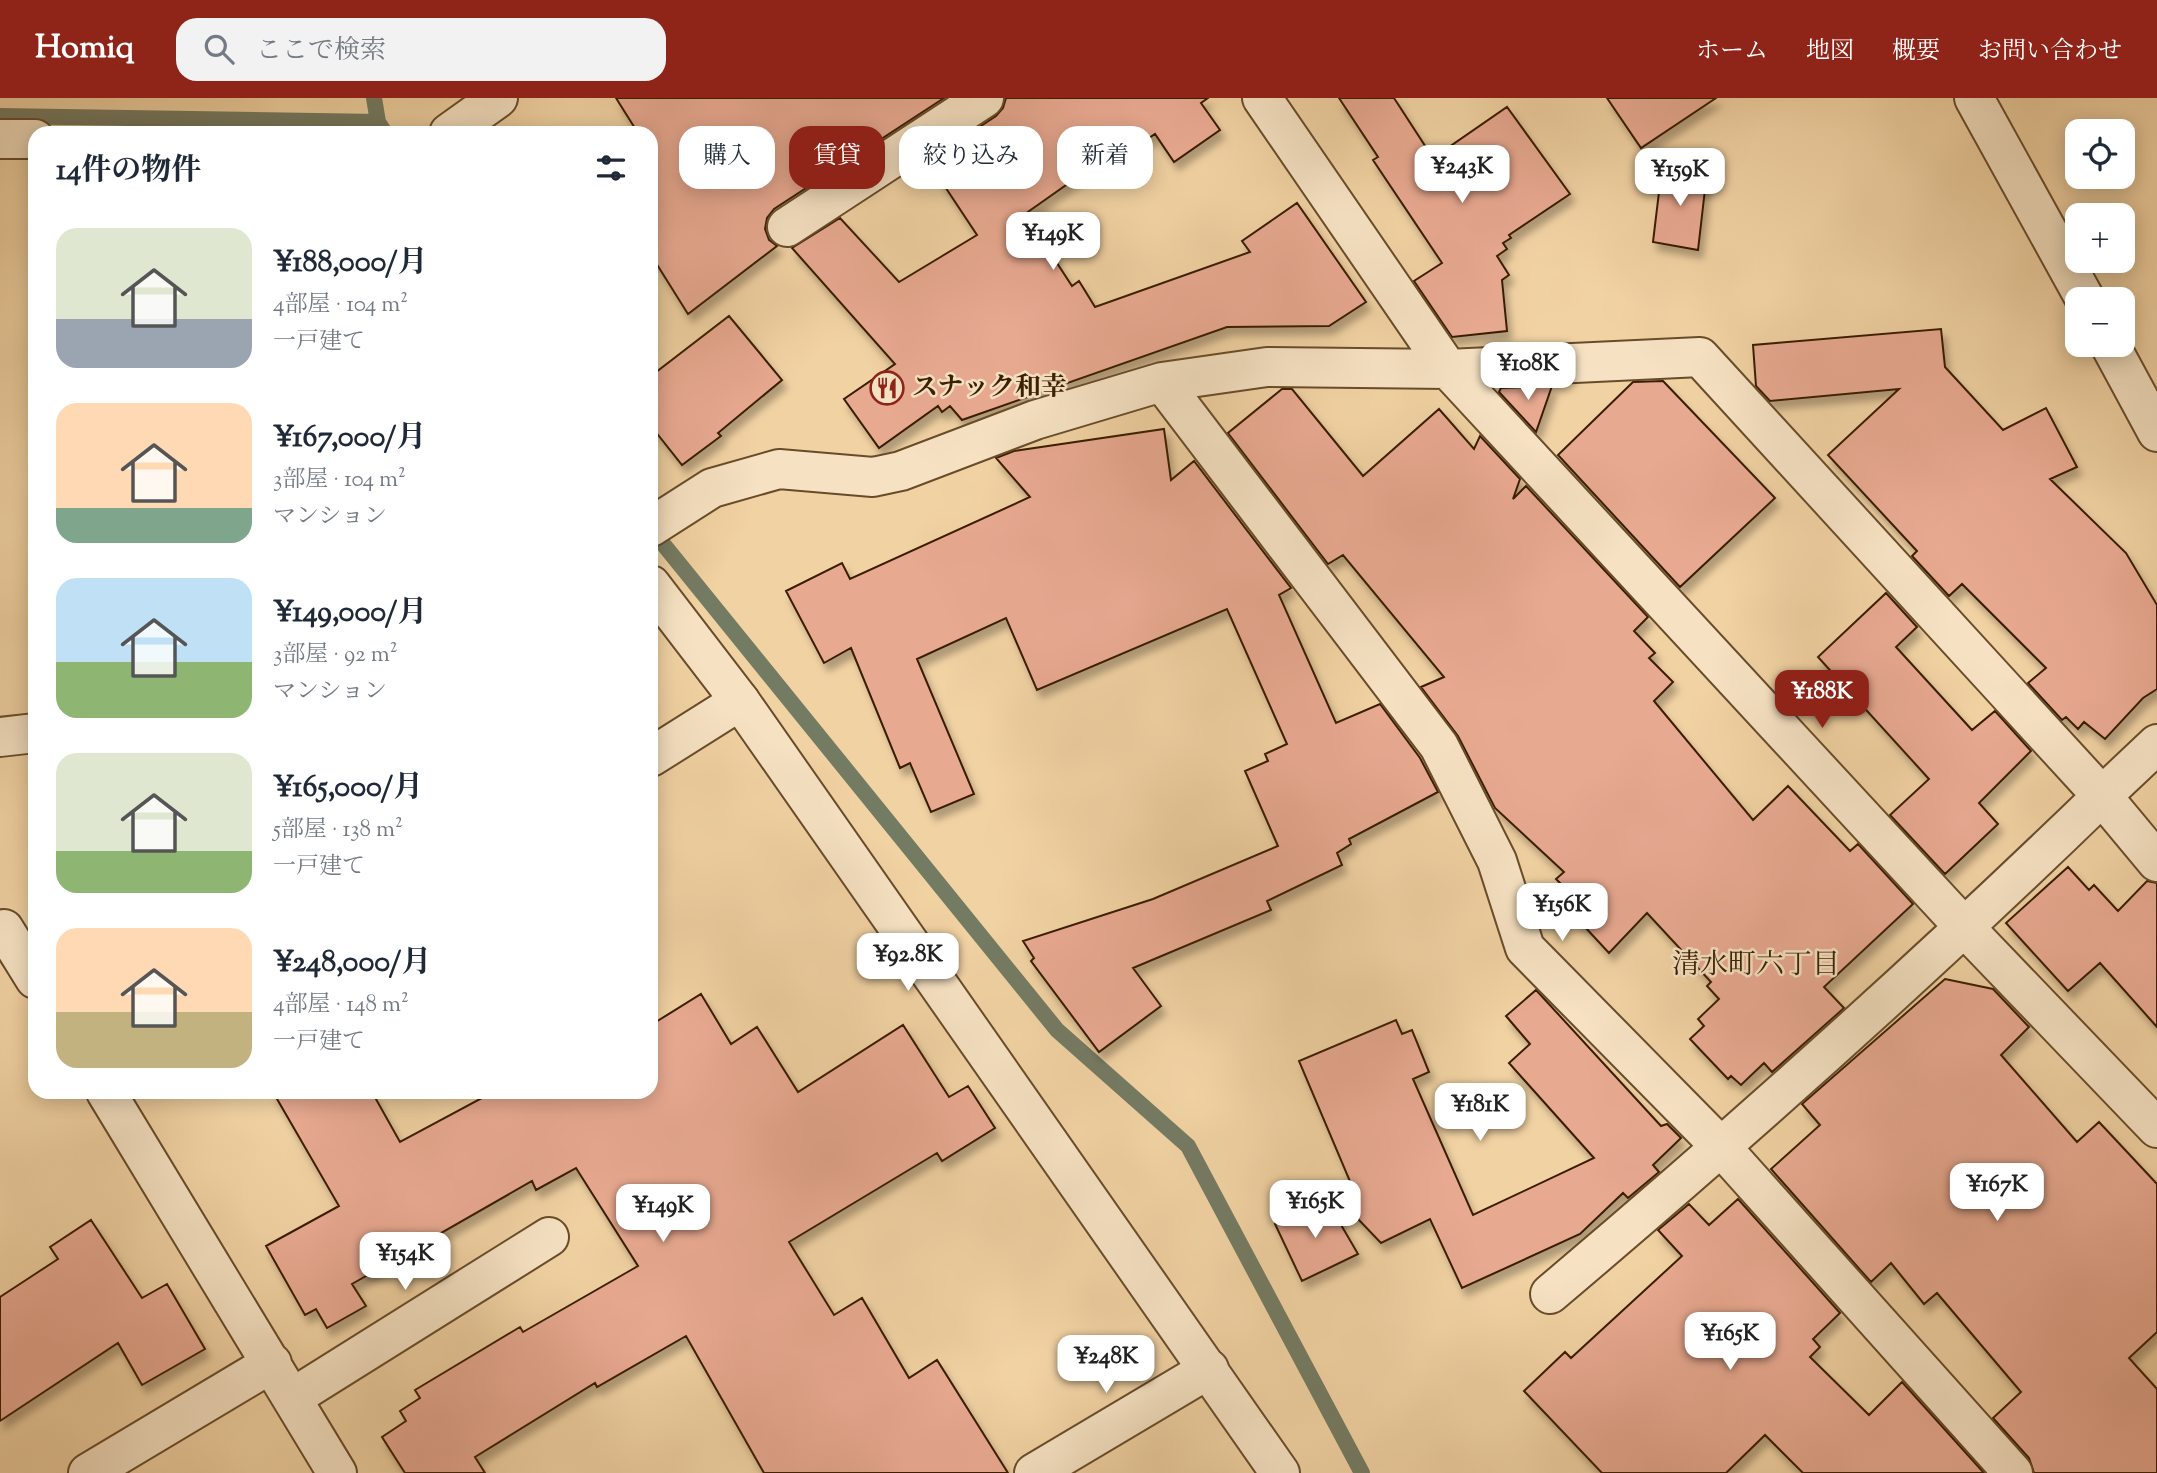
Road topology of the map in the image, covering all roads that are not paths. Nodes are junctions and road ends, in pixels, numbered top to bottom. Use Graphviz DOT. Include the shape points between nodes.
graph roads {
  1 [pos="498,98"];
  2 [pos="984,98"];
  3 [pos="1262,98"];
  4 [pos="1974,98"];
  5 [pos="459,126"];
  6 [pos="0,139"];
  7 [pos="28,139"];
  8 [pos="787,227"];
  9 [pos="2078,287"];
  10 [pos="2116,357"];
  11 [pos="1448,369"];
  12 [pos="1162,382"];
  13 [pos="2157,432"];
  14 [pos="658,523"];
  15 [pos="658,594"];
  16 [pos="740,701"];
  17 [pos="28,734"];
  18 [pos="0,737"];
  19 [pos="2157,744"];
  20 [pos="658,753"];
  21 [pos="2102,796"];
  22 [pos="2157,862"];
  23 [pos="1965,928"];
  24 [pos="0,931"];
  25 [pos="28,968"];
  26 [pos="113,1099"];
  27 [pos="2157,1128"];
  28 [pos="1722,1149"];
  29 [pos="549,1237"];
  30 [pos="1550,1294"];
  31 [pos="272,1363"];
  32 [pos="1209,1369"];
  33 [pos="292,1398"];
  34 [pos="88,1473"];
  35 [pos="337,1473"];
  36 [pos="1034,1473"];
  37 [pos="1280,1473"];
  38 [pos="2013,1473"];
  1 -- 5 [label="street"];
  2 -- 8 [label="street"];
  3 -- 11 [label="street"];
  4 -- 9 [label="street"];
  6 -- 7 [label="street"];
  10 -- 13 [label="street"];
  11 -- 12 [label="street" via="1267,367"];
  11 -- 21 [label="street" via="1700,357"];
  11 -- 23 [label="street"];
  12 -- 14 [label="street" via="1035,420 901,471 873,477 779,469 712,488"];
  12 -- 28 [label="street" via="1439,746 1497,861 1525,948"];
  15 -- 16 [label="street"];
  16 -- 20 [label="street"];
  16 -- 32 [label="street"];
  17 -- 18 [label="street"];
  19 -- 21 [label="street"];
  21 -- 22 [label="street"];
  21 -- 23 [label="street"];
  23 -- 27 [label="street"];
  23 -- 28 [label="street"];
  24 -- 25 [label="street" via="4,929"];
  26 -- 31 [label="street"];
  28 -- 30 [label="street"];
  28 -- 38 [label="street"];
  29 -- 33 [label="street"];
  31 -- 33 [label="street"];
  31 -- 34 [label="street"];
  32 -- 36 [label="street"];
  32 -- 37 [label="street"];
  33 -- 35 [label="street"];
}
